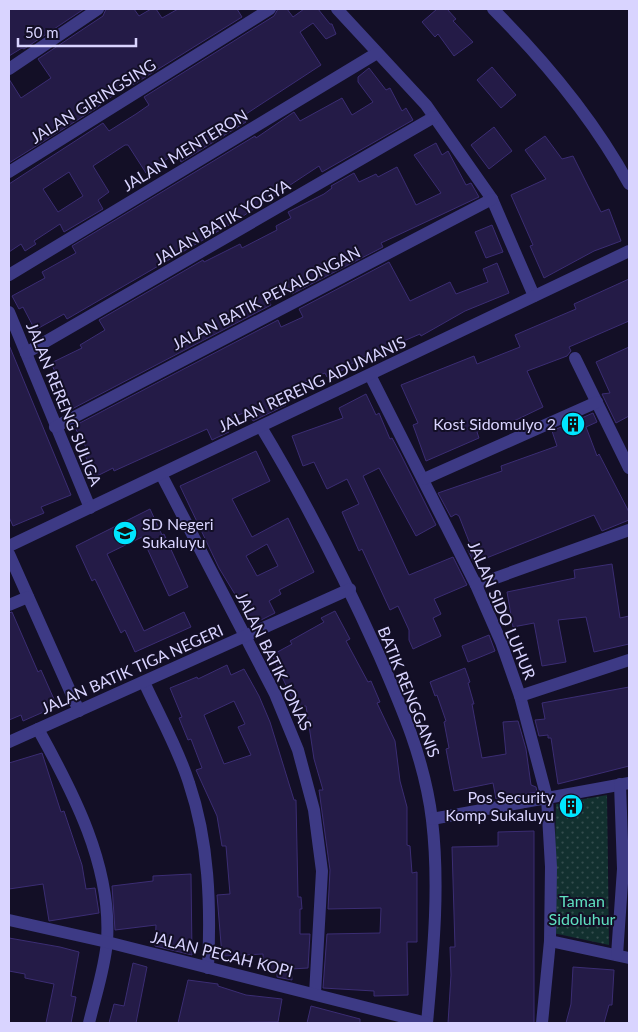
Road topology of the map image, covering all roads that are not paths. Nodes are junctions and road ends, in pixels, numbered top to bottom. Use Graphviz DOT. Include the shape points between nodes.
graph roads {
  1 [pos="98,9"];
  2 [pos="270,9"];
  3 [pos="337,9"];
  4 [pos="498,10"];
  5 [pos="378,53"];
  6 [pos="9,69"];
  7 [pos="434,117"];
  8 [pos="9,172"];
  9 [pos="629,184"];
  10 [pos="492,199"];
  11 [pos="629,251"];
  12 [pos="9,275"];
  13 [pos="534,296"];
  14 [pos="9,312"];
  15 [pos="26,353"];
  16 [pos="575,358"];
  17 [pos="370,375"];
  18 [pos="597,402"];
  19 [pos="55,427"];
  20 [pos="261,427"];
  21 [pos="629,468"];
  22 [pos="161,474"];
  23 [pos="424,479"];
  24 [pos="90,508"];
  25 [pos="629,530"];
  26 [pos="9,546"];
  27 [pos="9,554"];
  28 [pos="476,585"];
  29 [pos="350,589"];
  30 [pos="28,597"];
  31 [pos="9,605"];
  32 [pos="245,636"];
  33 [pos="629,660"];
  34 [pos="144,682"];
  35 [pos="520,696"];
  36 [pos="79,711"];
  37 [pos="38,729"];
  38 [pos="9,742"];
  39 [pos="624,784"];
  40 [pos="548,798"];
  41 [pos="432,819"];
  42 [pos="9,920"];
  43 [pos="550,941"];
  44 [pos="107,942"];
  45 [pos="623,956"];
  46 [pos="208,968"];
  47 [pos="315,994"];
  48 [pos="89,1023"];
  49 [pos="427,1023"];
  50 [pos="542,1023"];
  1 -- 6 [label="street"];
  2 -- 8 [label="street, JALAN GIRINGSING"];
  3 -- 5 [label="street"];
  4 -- 9 [label="street" via="586,114"];
  5 -- 7 [label="street"];
  5 -- 12 [label="street, JALAN MENTERON"];
  7 -- 10 [label="street"];
  7 -- 15 [label="street, JALAN BATIK YOGYA"];
  10 -- 13 [label="street"];
  10 -- 19 [label="street, JALAN BATIK PEKALONGAN"];
  11 -- 13 [label="street, JALAN RERENG ADUMANIS"];
  13 -- 17 [label="street, JALAN RERENG ADUMANIS"];
  14 -- 15 [label="street, JALAN RERENG SULIGA"];
  15 -- 19 [label="street, JALAN RERENG SULIGA"];
  16 -- 18 [label="street"];
  17 -- 20 [label="street, JALAN RERENG ADUMANIS"];
  17 -- 23 [label="street, JALAN SIDO LUHUR"];
  18 -- 21 [label="street"];
  18 -- 23 [label="street"];
  19 -- 24 [label="street, JALAN RERENG SULIGA"];
  20 -- 22 [label="street, JALAN RERENG ADUMANIS"];
  20 -- 29 [label="street, BATIK RENGGANIS"];
  22 -- 24 [label="street, JALAN RERENG ADUMANIS"];
  22 -- 32 [label="street, JALAN BATIK JONAS"];
  23 -- 28 [label="street, JALAN SIDO LUHUR"];
  24 -- 26 [label="street, JALAN RERENG ADUMANIS"];
  25 -- 28 [label="street"];
  27 -- 30 [label="street"];
  28 -- 35 [label="street, JALAN SIDO LUHUR"];
  29 -- 32 [label="street, JALAN BATIK TIGA NEGERI"];
  29 -- 41 [label="street, BATIK RENGGANIS" via="421,760"];
  30 -- 31 [label="street"];
  30 -- 36 [label="street"];
  32 -- 34 [label="street, JALAN BATIK TIGA NEGERI"];
  32 -- 47 [label="street, JALAN BATIK JONAS" via="275,694 298,750 314,810 322,871"];
  33 -- 35 [label="street"];
  34 -- 36 [label="street, JALAN BATIK TIGA NEGERI"];
  34 -- 46 [label="street" via="189,781 198,813 207,873"];
  35 -- 40 [label="street, JALAN SIDO LUHUR"];
  36 -- 37 [label="street, JALAN BATIK TIGA NEGERI"];
  37 -- 38 [label="street, JALAN BATIK TIGA NEGERI"];
  37 -- 44 [label="street" via="66,779 92,844 107,916"];
  39 -- 40 [label="street"];
  39 -- 45 [label="street"];
  40 -- 41 [label="street"];
  40 -- 43 [label="street, JALAN SIDO LUHUR"];
  41 -- 49 [label="street, BATIK RENGGANIS" via="434,930"];
  42 -- 44 [label="street, JALAN PECAH KOPI"];
  43 -- 45 [label="street"];
  43 -- 50 [label="street, JALAN SIDO LUHUR"];
  44 -- 46 [label="street, JALAN PECAH KOPI"];
  44 -- 48 [label="street"];
  46 -- 47 [label="street, JALAN PECAH KOPI"];
  47 -- 49 [label="street, JALAN PECAH KOPI"];
}
